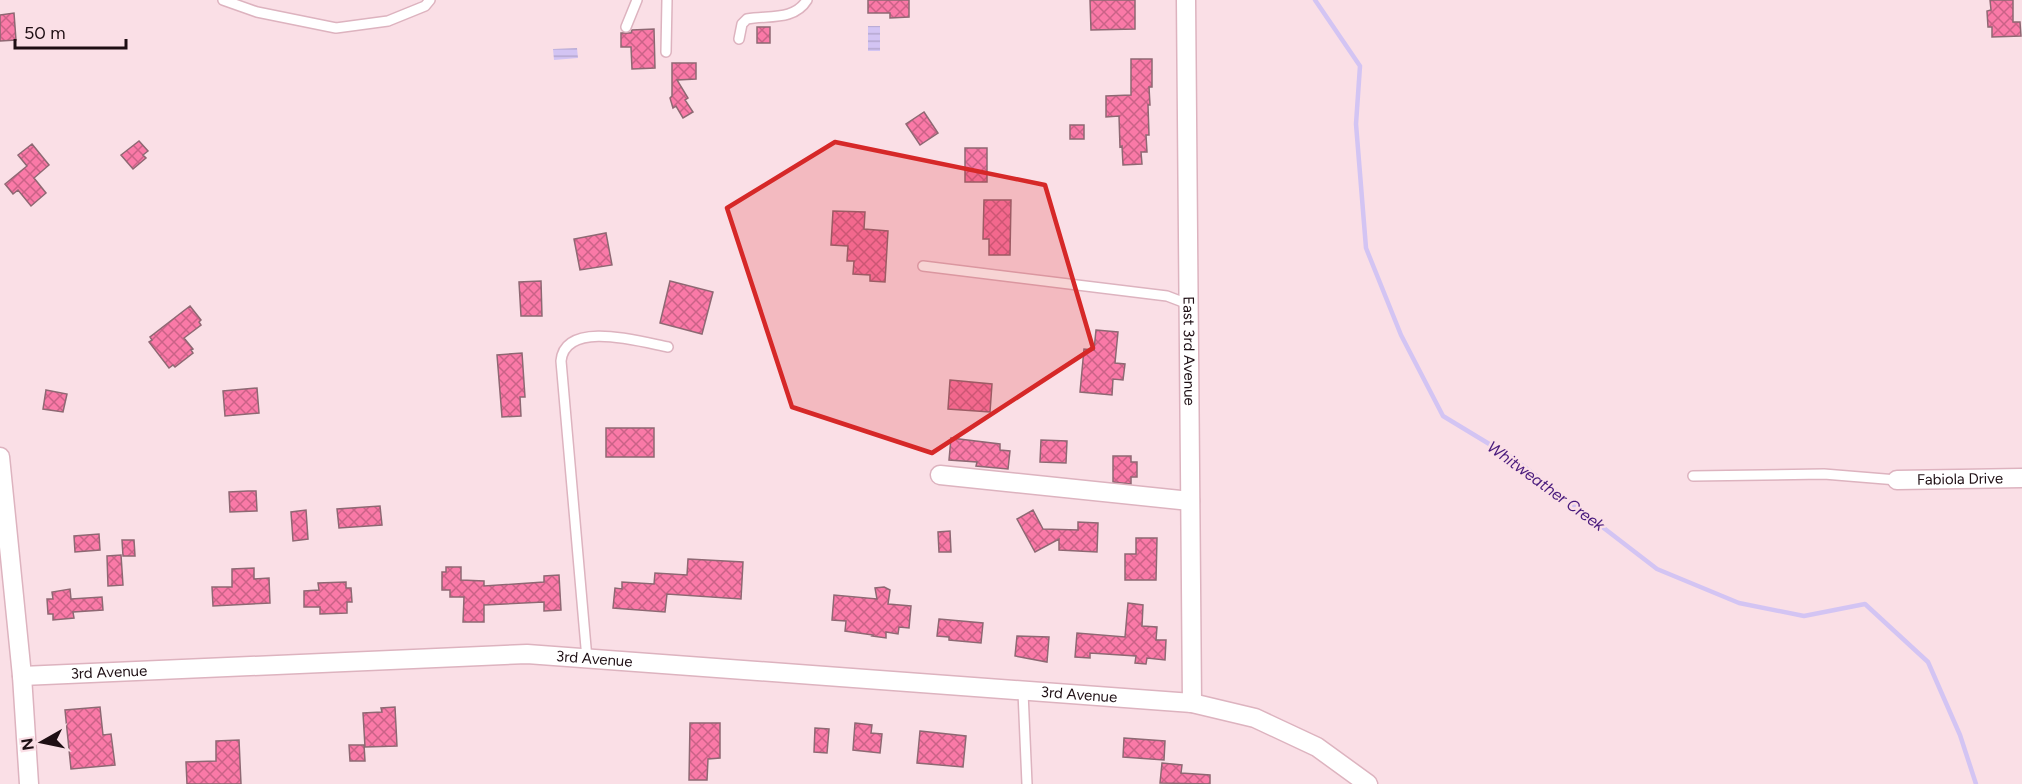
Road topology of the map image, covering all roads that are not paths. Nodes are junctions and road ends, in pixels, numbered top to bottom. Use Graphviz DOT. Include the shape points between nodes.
graph roads {
  1 [pos="223,0"];
  2 [pos="430,0"];
  3 [pos="637,0"];
  4 [pos="667,0"];
  5 [pos="807,0"];
  6 [pos="1186,0"];
  7 [pos="626,27"];
  8 [pos="739,39"];
  9 [pos="666,52"];
  10 [pos="923,266"];
  11 [pos="1188,304"];
  12 [pos="668,347"];
  13 [pos="0,457"];
  14 [pos="940,475"];
  15 [pos="1693,476"];
  16 [pos="2022,478"];
  17 [pos="1898,480"];
  18 [pos="1190,501"];
  19 [pos="587,659"];
  20 [pos="22,676"];
  21 [pos="1023,692"];
  22 [pos="1192,703"];
  23 [pos="29,784"];
  24 [pos="1027,784"];
  25 [pos="1368,784"];
  1 -- 2 [label="lane" via="257,12 336,28 388,21 425,6"];
  3 -- 7 [label="lane"];
  4 -- 9 [label="lane"];
  5 -- 8 [label="lane" via="793,13 747,19"];
  6 -- 11 [label="street, East 3rd Avenue"];
  10 -- 11 [label="lane" via="1167,296"];
  11 -- 18 [label="street, East 3rd Avenue"];
  12 -- 19 [label="lane" via="600,336 572,341 562,351"];
  13 -- 20 [label="street"];
  14 -- 18 [label="street"];
  15 -- 17 [label="lane" via="1824,474"];
  16 -- 17 [label="street, Fabiola Drive"];
  18 -- 22 [label="street, East 3rd Avenue"];
  19 -- 20 [label="street, 3rd Avenue" via="527,654"];
  19 -- 21 [label="street, 3rd Avenue"];
  20 -- 23 [label="street"];
  21 -- 22 [label="street, 3rd Avenue"];
  21 -- 24 [label="lane"];
  22 -- 25 [label="street, 3rd Avenue" via="1255,718 1317,747"];
}
